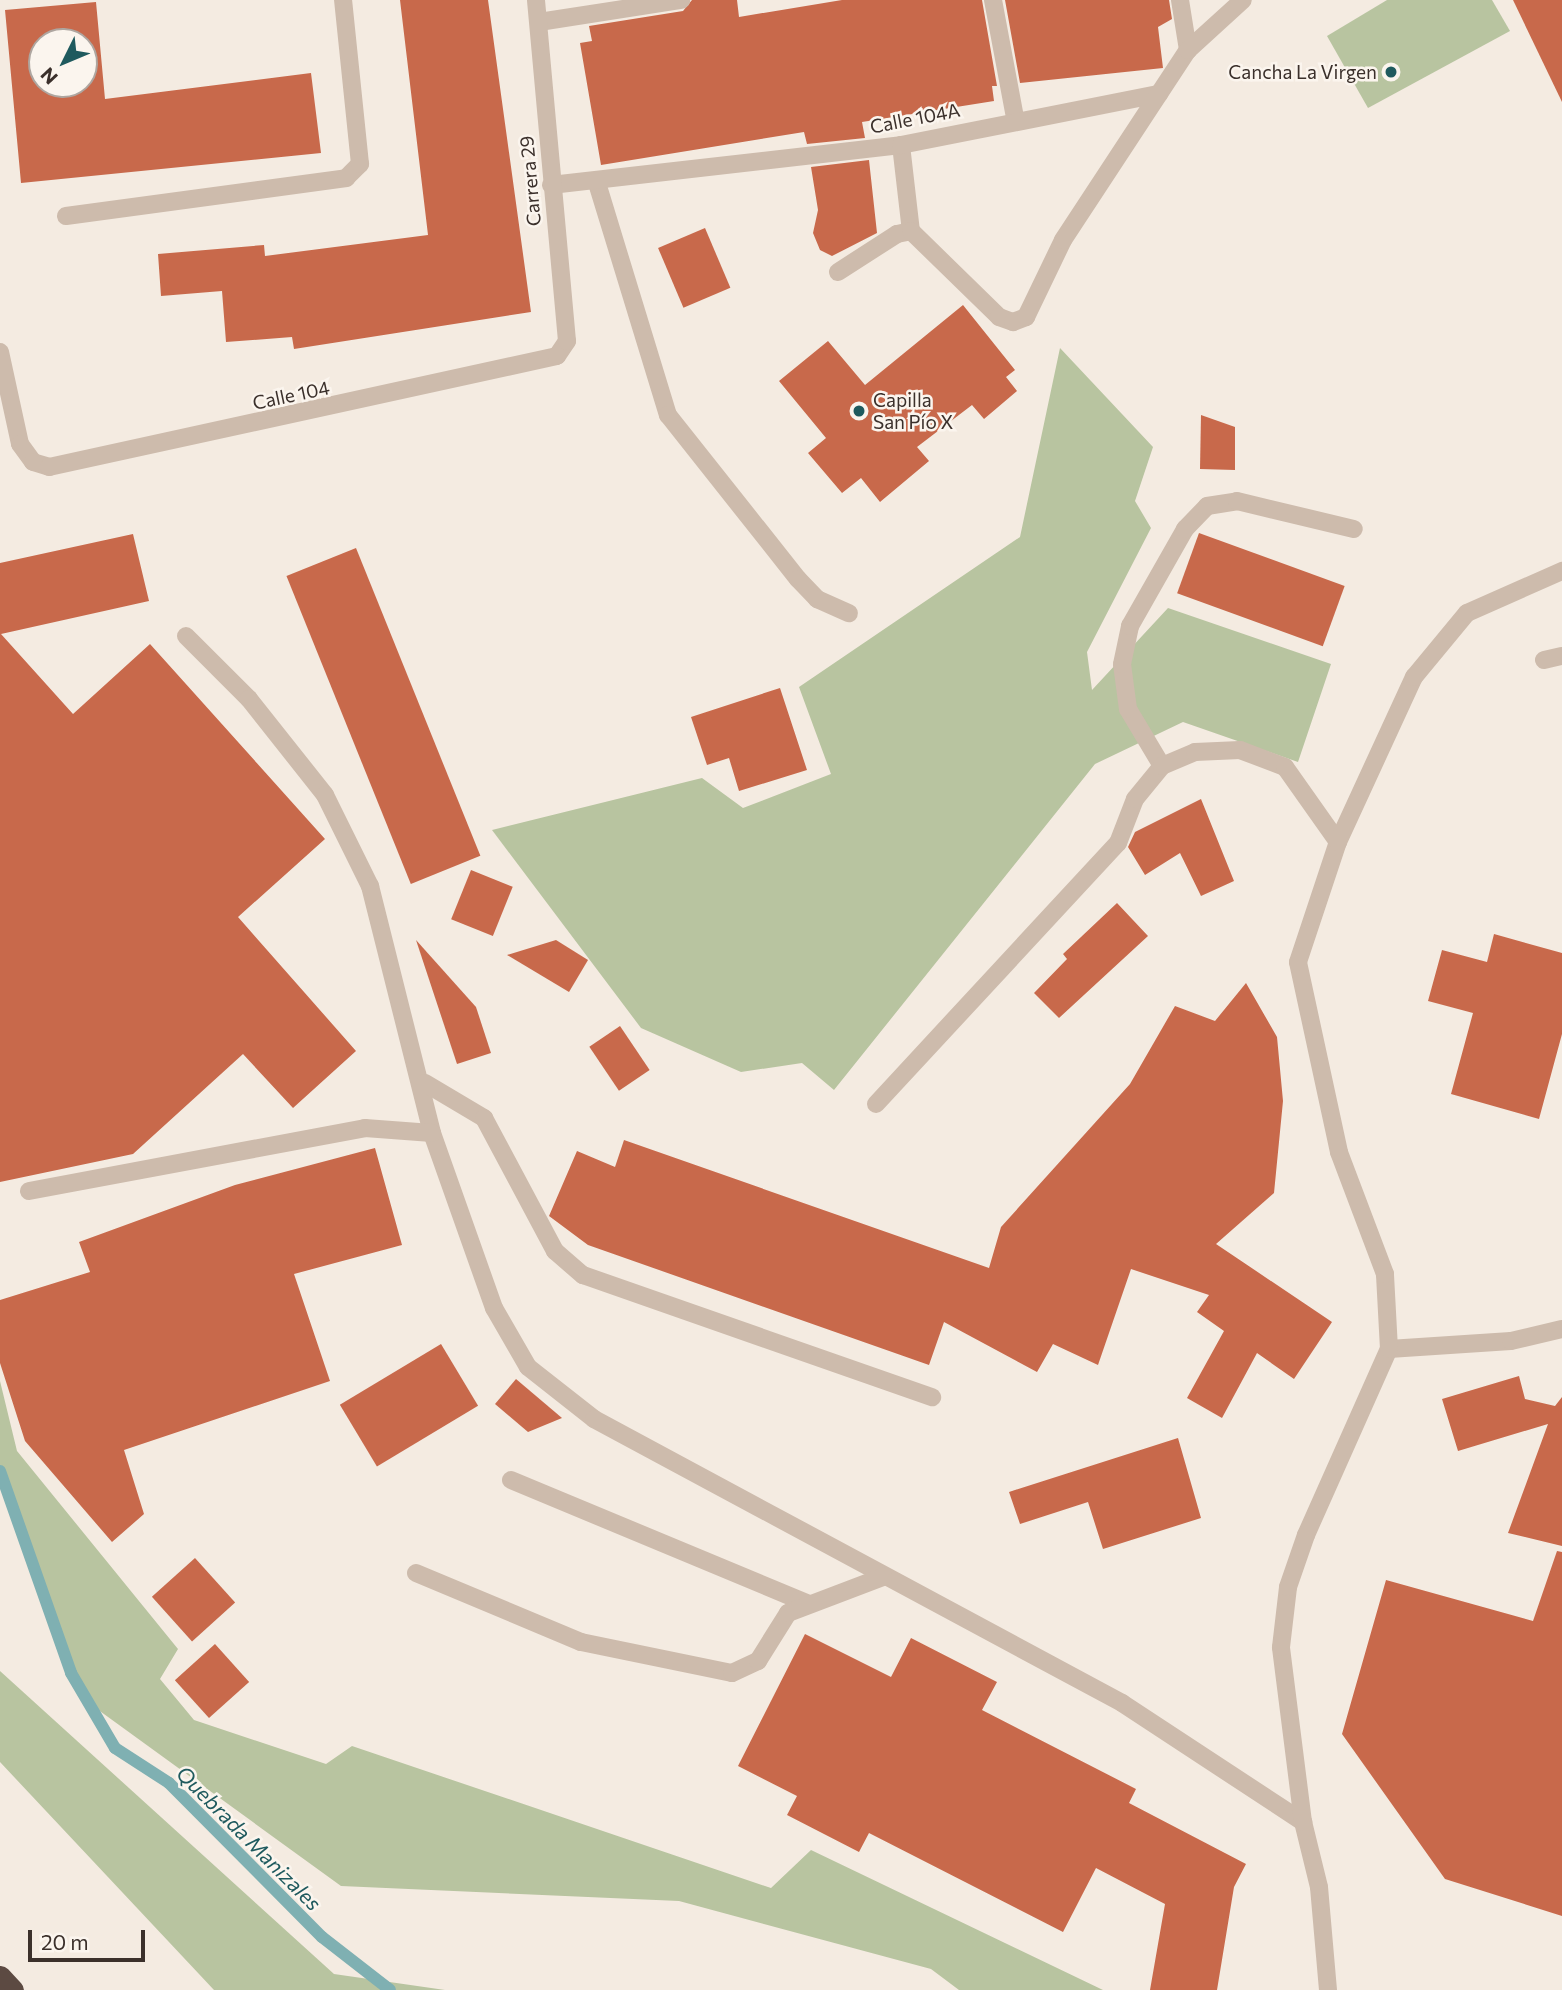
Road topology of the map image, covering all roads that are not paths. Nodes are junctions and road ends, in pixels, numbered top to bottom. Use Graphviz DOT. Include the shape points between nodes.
graph roads {
  1 [pos="342,0"];
  2 [pos="536,0"];
  3 [pos="681,0"];
  4 [pos="993,0"];
  5 [pos="1180,0"];
  6 [pos="1243,0"];
  7 [pos="538,22"];
  8 [pos="1188,50"];
  9 [pos="1159,94"];
  10 [pos="1015,118"];
  11 [pos="901,145"];
  12 [pos="597,183"];
  13 [pos="551,184"];
  14 [pos="66,216"];
  15 [pos="911,231"];
  16 [pos="838,272"];
  17 [pos="0,352"];
  18 [pos="558,356"];
  19 [pos="1354,529"];
  20 [pos="1562,571"];
  21 [pos="849,613"];
  22 [pos="186,636"];
  23 [pos="1161,766"];
  24 [pos="1338,842"];
  25 [pos="425,1083"];
  26 [pos="876,1104"];
  27 [pos="432,1133"];
  28 [pos="29,1191"];
  29 [pos="1562,1329"];
  30 [pos="1389,1349"];
  31 [pos="932,1398"];
  32 [pos="511,1479"];
  33 [pos="416,1573"];
  34 [pos="883,1577"];
  35 [pos="810,1604"];
  36 [pos="1303,1822"];
  37 [pos="0,1976"];
  38 [pos="13,1990"];
  39 [pos="1328,1990"];
  1 -- 14 [label="street" via="360,164 346,178"];
  2 -- 7 [label="street, Carrera 29"];
  3 -- 7 [label="street"];
  4 -- 10 [label="street"];
  5 -- 8 [label="street"];
  6 -- 8 [label="street"];
  7 -- 13 [label="street, Carrera 29"];
  8 -- 9 [label="street"];
  9 -- 10 [label="street, Calle 104A"];
  9 -- 15 [label="street" via="1063,240 1026,317 1013,322 999,317"];
  10 -- 11 [label="street, Calle 104A"];
  11 -- 12 [label="street, Calle 104A"];
  11 -- 15 [label="street"];
  12 -- 13 [label="street, Calle 104A"];
  12 -- 21 [label="street" via="668,415 798,579 817,599"];
  13 -- 18 [label="street, Carrera 29" via="567,341"];
  15 -- 16 [label="street" via="897,234"];
  17 -- 18 [label="street, Calle 104" via="20,444 33,462 49,467"];
  19 -- 23 [label="street" via="1237,501 1207,506 1185,529 1146,592 1122,664 1128,709"];
  20 -- 24 [label="street" via="1467,613 1414,677"];
  22 -- 25 [label="street" via="249,699 325,795 370,886"];
  23 -- 24 [label="street" via="1195,752 1240,750 1285,767"];
  23 -- 26 [label="street" via="1135,799 1118,843"];
  24 -- 30 [label="street" via="1297,962 1339,1152 1385,1274"];
  25 -- 27 [label="street"];
  25 -- 31 [label="street" via="484,1118 555,1251 583,1275"];
  27 -- 28 [label="street" via="365,1128"];
  27 -- 34 [label="street" via="494,1308 528,1367 594,1419"];
  29 -- 30 [label="street" via="1511,1341"];
  30 -- 36 [label="street" via="1289,1587 1280,1647"];
  32 -- 35 [label="street"];
  33 -- 35 [label="street" via="581,1642 732,1673 758,1661 788,1613"];
  34 -- 35 [label="street"];
  34 -- 36 [label="street" via="1122,1703"];
  36 -- 39 [label="street" via="1319,1887"];
  37 -- 38 [label="highway"];
}
